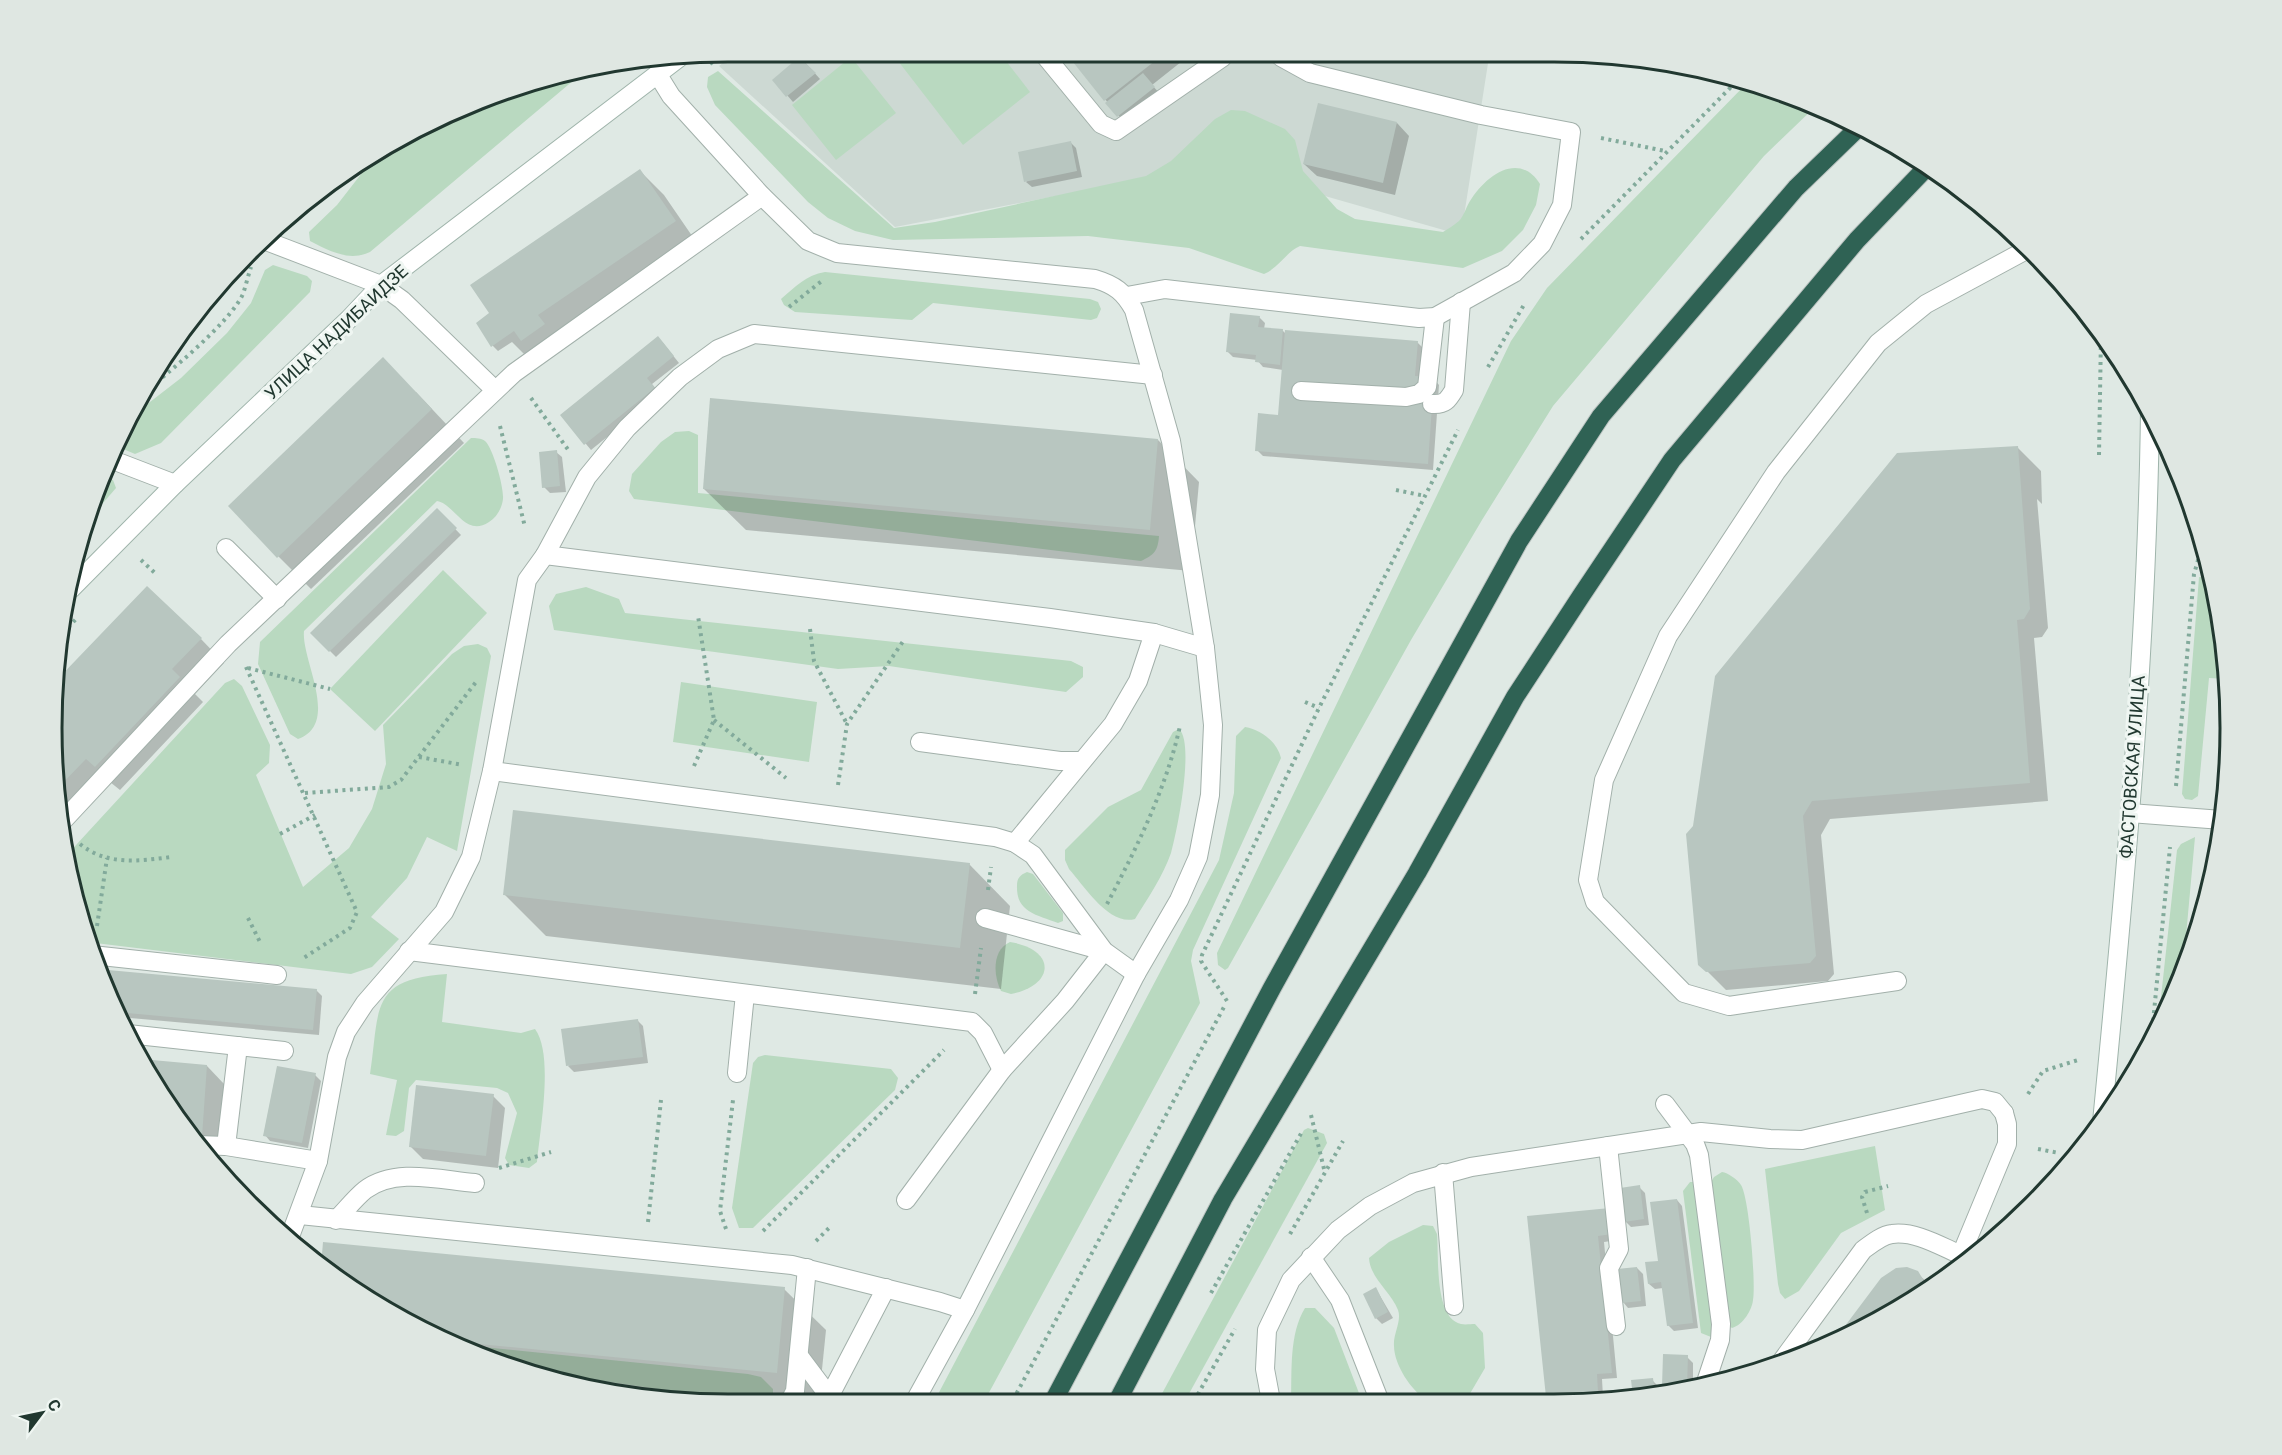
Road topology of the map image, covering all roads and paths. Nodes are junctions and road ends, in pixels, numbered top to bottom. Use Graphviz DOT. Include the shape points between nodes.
graph roads {
  1 [pos="712,62"];
  2 [pos="1050,62"];
  3 [pos="1215,62"];
  4 [pos="1290,62"];
  5 [pos="671,64"];
  6 [pos="658,75"];
  7 [pos="1732,86"];
  8 [pos="671,96"];
  9 [pos="1571,132"];
  10 [pos="1853,132"];
  11 [pos="1922,172"];
  12 [pos="762,196"];
  13 [pos="271,244"];
  14 [pos="2021,253"];
  15 [pos="854,255"];
  16 [pos="253,262"];
  17 [pos="381,285"];
  18 [pos="1127,296"];
  19 [pos="1461,302"];
  20 [pos="1435,317"];
  21 [pos="754,334"];
  22 [pos="2101,347"];
  23 [pos="514,373"];
  24 [pos="1153,375"];
  25 [pos="160,379"];
  26 [pos="495,390"];
  27 [pos="1301,391"];
  28 [pos="1432,404"];
  29 [pos="2149,428"];
  30 [pos="1452,442"];
  31 [pos="2099,456"];
  32 [pos="117,462"];
  33 [pos="587,477"];
  34 [pos="175,484"];
  35 [pos="1396,490"];
  36 [pos="1425,496"];
  37 [pos="525,529"];
  38 [pos="226,548"];
  39 [pos="544,555"];
  40 [pos="137,556"];
  41 [pos="156,574"];
  42 [pos="78,582"];
  43 [pos="277,599"];
  44 [pos="79,616"];
  45 [pos="698,616"];
  46 [pos="69,626"];
  47 [pos="810,629"];
  48 [pos="1154,633"];
  49 [pos="904,640"];
  50 [pos="228,644"];
  51 [pos="1205,648"];
  52 [pos="247,668"];
  53 [pos="482,675"];
  54 [pos="330,688"];
  55 [pos="1305,702"];
  56 [pos="1319,708"];
  57 [pos="1182,718"];
  58 [pos="714,720"];
  59 [pos="847,724"];
  60 [pos="920,742"];
  61 [pos="419,757"];
  62 [pos="1081,761"];
  63 [pos="492,771"];
  64 [pos="788,779"];
  65 [pos="305,792"];
  66 [pos="681,795"];
  67 [pos="2130,813"];
  68 [pos="67,815"];
  69 [pos="315,815"];
  70 [pos="834,816"];
  71 [pos="2214,819"];
  72 [pos="280,834"];
  73 [pos="995,837"];
  74 [pos="73,838"];
  75 [pos="1015,843"];
  76 [pos="171,857"];
  77 [pos="107,858"];
  78 [pos="985,918"];
  79 [pos="1092,934"];
  80 [pos="95,936"];
  81 [pos="409,951"];
  82 [pos="1104,951"];
  83 [pos="103,957"];
  84 [pos="979,965"];
  85 [pos="1136,974"];
  86 [pos="277,975"];
  87 [pos="1898,981"];
  88 [pos="746,994"];
  89 [pos="972,1022"];
  90 [pos="137,1035"];
  91 [pos="238,1046"];
  92 [pos="284,1051"];
  93 [pos="2088,1057"];
  94 [pos="1002,1070"];
  95 [pos="737,1073"];
  96 [pos="661,1100"];
  97 [pos="1665,1104"];
  98 [pos="2104,1104"];
  99 [pos="1317,1106"];
  100 [pos="2004,1113"];
  101 [pos="1311,1116"];
  102 [pos="1688,1134"];
  103 [pos="209,1145"];
  104 [pos="226,1146"];
  105 [pos="1608,1146"];
  106 [pos="551,1152"];
  107 [pos="318,1161"];
  108 [pos="498,1169"];
  109 [pos="1324,1173"];
  110 [pos="1443,1173"];
  111 [pos="475,1184"];
  112 [pos="1888,1186"];
  113 [pos="906,1200"];
  114 [pos="648,1213"];
  115 [pos="300,1215"];
  116 [pos="1869,1218"];
  117 [pos="775,1219"];
  118 [pos="336,1220"];
  119 [pos="292,1232"];
  120 [pos="1962,1254"];
  121 [pos="1311,1257"];
  122 [pos="1958,1258"];
  123 [pos="736,1259"];
  124 [pos="807,1268"];
  125 [pos="886,1288"];
  126 [pos="1208,1299"];
  127 [pos="1454,1306"];
  128 [pos="964,1310"];
  129 [pos="1616,1326"];
  130 [pos="1790,1350"];
  131 [pos="799,1356"];
  132 [pos="1708,1375"];
  133 [pos="794,1394"];
  134 [pos="825,1394"];
  135 [pos="830,1394"];
  136 [pos="919,1394"];
  137 [pos="1016,1394"];
  138 [pos="1057,1394"];
  139 [pos="1121,1394"];
  140 [pos="1270,1394"];
  141 [pos="1377,1394"];
  1 -- 8 [label="path"];
  2 -- 3 [label="street" via="1101,124 1116,131"];
  4 -- 9 [label="street" via="1310,73 1481,115"];
  5 -- 6 [label="street, УЛИЦА НАДИБАИДЗЕ"];
  6 -- 8 [label="street"];
  6 -- 17 [label="street, УЛИЦА НАДИБАИДЗЕ"];
  7 -- 9 [label="path" via="1665,151"];
  8 -- 12 [label="street"];
  9 -- 19 [label="street" via="1562,205 1542,243 1514,273"];
  10 -- 138 [label="highway" via="1796,188 1601,416 1519,541 1272,987"];
  11 -- 139 [label="highway" via="1857,240 1672,460 1581,596 1515,697 1417,873 1222,1199"];
  12 -- 15 [label="street" via="808,241"];
  12 -- 23 [label="street"];
  13 -- 17 [label="street"];
  14 -- 87 [label="street" via="1926,304 1871,352 1776,472 1668,636 1604,780 1588,880 1594,902 1684,993 1729,1006"];
  15 -- 18 [label="street" via="1095,279 1114,285"];
  15 -- 21 [label="path"];
  16 -- 25 [label="path" via="242,296 217,327"];
  17 -- 26 [label="street" via="402,300"];
  17 -- 34 [label="street, УЛИЦА НАДИБАИДЗЕ"];
  18 -- 20 [label="street" via="1165,289"];
  18 -- 24 [label="street"];
  19 -- 20 [label="street"];
  19 -- 28 [label="street" via="1454,390 1448,400"];
  20 -- 27 [label="street" via="1427,387 1419,394 1406,397"];
  21 -- 24 [label="street"];
  21 -- 33 [label="street" via="718,349 680,377 627,428"];
  22 -- 31 [label="path"];
  23 -- 26 [label="street"];
  23 -- 33 [label="path"];
  24 -- 51 [label="street" via="1171,441"];
  26 -- 37 [label="path"];
  26 -- 43 [label="street"];
  29 -- 67 [label="street, ФАСТОВСКАЯ УЛИЦА"];
  30 -- 36 [label="path"];
  32 -- 34 [label="street"];
  33 -- 39 [label="street"];
  34 -- 42 [label="street, УЛИЦА НАДИБАИДЗЕ"];
  35 -- 36 [label="path"];
  36 -- 56 [label="path"];
  38 -- 43 [label="street"];
  39 -- 48 [label="street"];
  39 -- 63 [label="street" via="527,580"];
  40 -- 41 [label="path"];
  43 -- 50 [label="street"];
  44 -- 46 [label="path"];
  45 -- 58 [label="path"];
  47 -- 59 [label="path" via="814,662"];
  48 -- 51 [label="street"];
  48 -- 62 [label="street" via="1138,681 1113,724"];
  49 -- 59 [label="path"];
  50 -- 52 [label="path"];
  50 -- 68 [label="street"];
  51 -- 85 [label="street" via="1213,725 1210,795 1198,857 1179,900"];
  52 -- 54 [label="path"];
  52 -- 65 [label="path"];
  53 -- 61 [label="path"];
  55 -- 56 [label="path"];
  56 -- 137 [label="path" via="1202,955 1201,961 1227,1001"];
  57 -- 79 [label="path" via="1175,749 1140,843"];
  58 -- 64 [label="path"];
  58 -- 66 [label="path"];
  59 -- 70 [label="path"];
  60 -- 62 [label="street"];
  61 -- 63 [label="path"];
  61 -- 65 [label="path" via="401,780 389,787"];
  62 -- 75 [label="street"];
  63 -- 66 [label="street"];
  63 -- 81 [label="street" via="471,857 444,912"];
  65 -- 69 [label="path"];
  66 -- 70 [label="street"];
  67 -- 71 [label="street"];
  67 -- 98 [label="street, ФАСТОВСКАЯ УЛИЦА"];
  69 -- 72 [label="path"];
  69 -- 86 [label="path" via="357,912 350,928"];
  70 -- 73 [label="street"];
  73 -- 75 [label="street"];
  73 -- 78 [label="path"];
  74 -- 77 [label="path" via="87,850"];
  75 -- 79 [label="street" via="1033,855"];
  76 -- 77 [label="path" via="129,862"];
  77 -- 80 [label="path"];
  78 -- 82 [label="street"];
  79 -- 82 [label="street"];
  81 -- 88 [label="street"];
  81 -- 107 [label="street" via="346,1032 337,1057"];
  82 -- 85 [label="street"];
  82 -- 94 [label="street"];
  83 -- 86 [label="street"];
  84 -- 89 [label="path"];
  85 -- 128 [label="street"];
  88 -- 89 [label="street"];
  88 -- 95 [label="street"];
  89 -- 94 [label="street" via="983,1033"];
  89 -- 117 [label="path"];
  90 -- 91 [label="street"];
  91 -- 92 [label="street"];
  91 -- 104 [label="street"];
  93 -- 100 [label="path" via="2043,1071 2033,1090"];
  94 -- 113 [label="street"];
  95 -- 123 [label="path" via="720,1211"];
  96 -- 114 [label="path"];
  97 -- 102 [label="street"];
  99 -- 101 [label="path"];
  100 -- 102 [label="street" via="1995,1102 1982,1099 1802,1140"];
  100 -- 120 [label="street" via="2007,1144"];
  101 -- 109 [label="path"];
  101 -- 126 [label="path"];
  102 -- 105 [label="street"];
  102 -- 132 [label="street" via="1699,1155 1721,1324"];
  103 -- 104 [label="street"];
  104 -- 107 [label="street"];
  105 -- 110 [label="street"];
  105 -- 129 [label="street" via="1619,1248 1610,1268"];
  106 -- 108 [label="path"];
  107 -- 115 [label="street"];
  110 -- 121 [label="street" via="1413,1183 1370,1206"];
  110 -- 127 [label="street"];
  111 -- 118 [label="street" via="404,1177 383,1179 365,1190"];
  112 -- 116 [label="path" via="1870,1189 1862,1197"];
  115 -- 118 [label="street"];
  115 -- 119 [label="street"];
  118 -- 123 [label="street"];
  121 -- 140 [label="street" via="1291,1280 1267,1330 1265,1369"];
  121 -- 141 [label="street" via="1340,1300"];
  122 -- 130 [label="street" via="1919,1237 1892,1234 1881,1239 1863,1250"];
  123 -- 124 [label="street"];
  124 -- 125 [label="street"];
  124 -- 131 [label="street"];
  125 -- 128 [label="street"];
  125 -- 135 [label="street"];
  128 -- 136 [label="street"];
  131 -- 133 [label="street"];
  131 -- 134 [label="street"];
}
